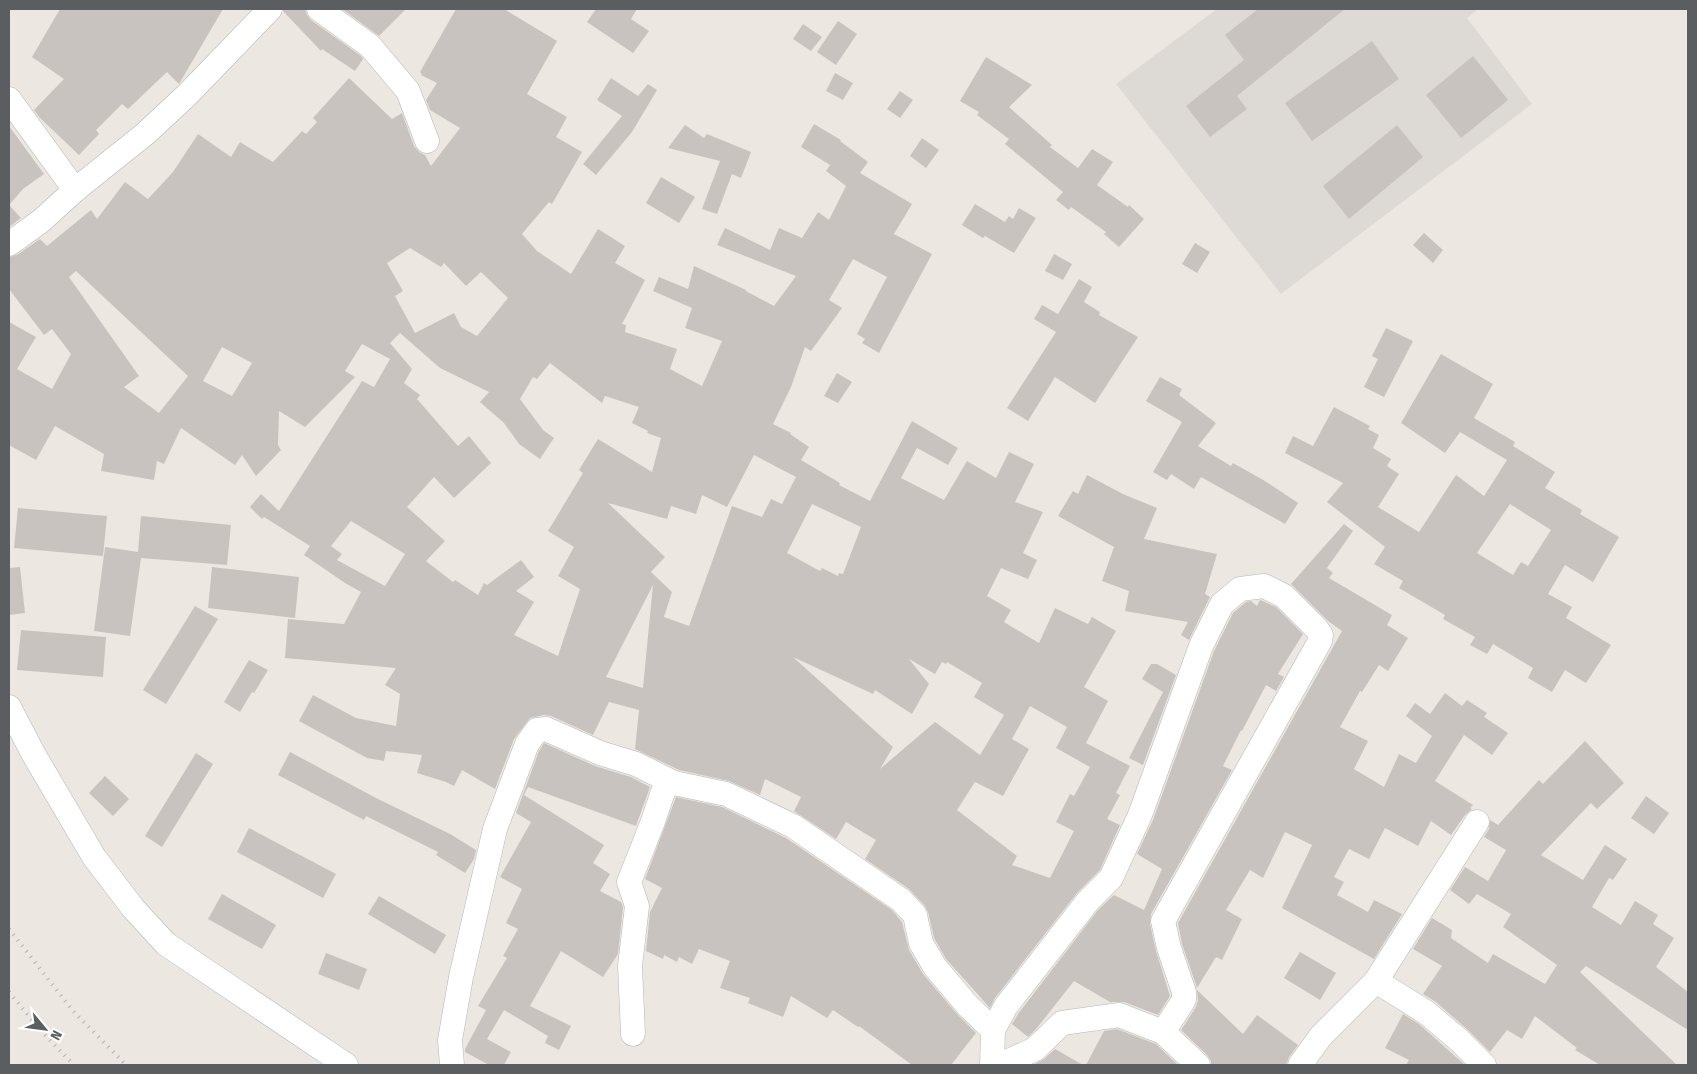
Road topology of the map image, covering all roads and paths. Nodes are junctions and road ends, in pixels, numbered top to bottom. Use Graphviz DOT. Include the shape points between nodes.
graph roads {
  1 [pos="270,9"];
  2 [pos="319,9"];
  3 [pos="9,99"];
  4 [pos="427,141"];
  5 [pos="76,190"];
  6 [pos="9,244"];
  7 [pos="9,707"];
  8 [pos="674,783"];
  9 [pos="1476,822"];
  10 [pos="1376,981"];
  11 [pos="993,1030"];
  12 [pos="1163,1032"];
  13 [pos="633,1034"];
  14 [pos="346,1065"];
  15 [pos="452,1065"];
  16 [pos="992,1065"];
  17 [pos="1000,1065"];
  18 [pos="1198,1065"];
  19 [pos="1300,1065"];
  20 [pos="1484,1065"];
  1 -- 5 [label="street" via="145,134"];
  2 -- 4 [label="street" via="370,46 408,91"];
  3 -- 5 [label="street"];
  5 -- 6 [label="street"];
  7 -- 14 [label="street" via="94,857 166,944"];
  8 -- 11 [label="street" via="726,794 792,826 901,900 915,915 921,943 935,967"];
  8 -- 13 [label="street" via="665,786 630,882 637,906 630,966"];
  8 -- 15 [label="street" via="636,764 600,753 546,729 537,730 527,744 495,829 461,977 450,1040"];
  9 -- 10 [label="street"];
  10 -- 19 [label="street" via="1321,1036"];
  10 -- 20 [label="street" via="1427,1013"];
  11 -- 12 [label="street" via="1006,1006 1051,946 1110,878 1140,815 1201,646 1222,604 1240,589 1264,586 1291,602 1316,628 1321,635 1320,641 1163,921 1184,992 1184,1000"];
  11 -- 16 [label="street"];
  12 -- 17 [label="street" via="1119,1015 1062,1023 1035,1049"];
  12 -- 18 [label="street"];
}
